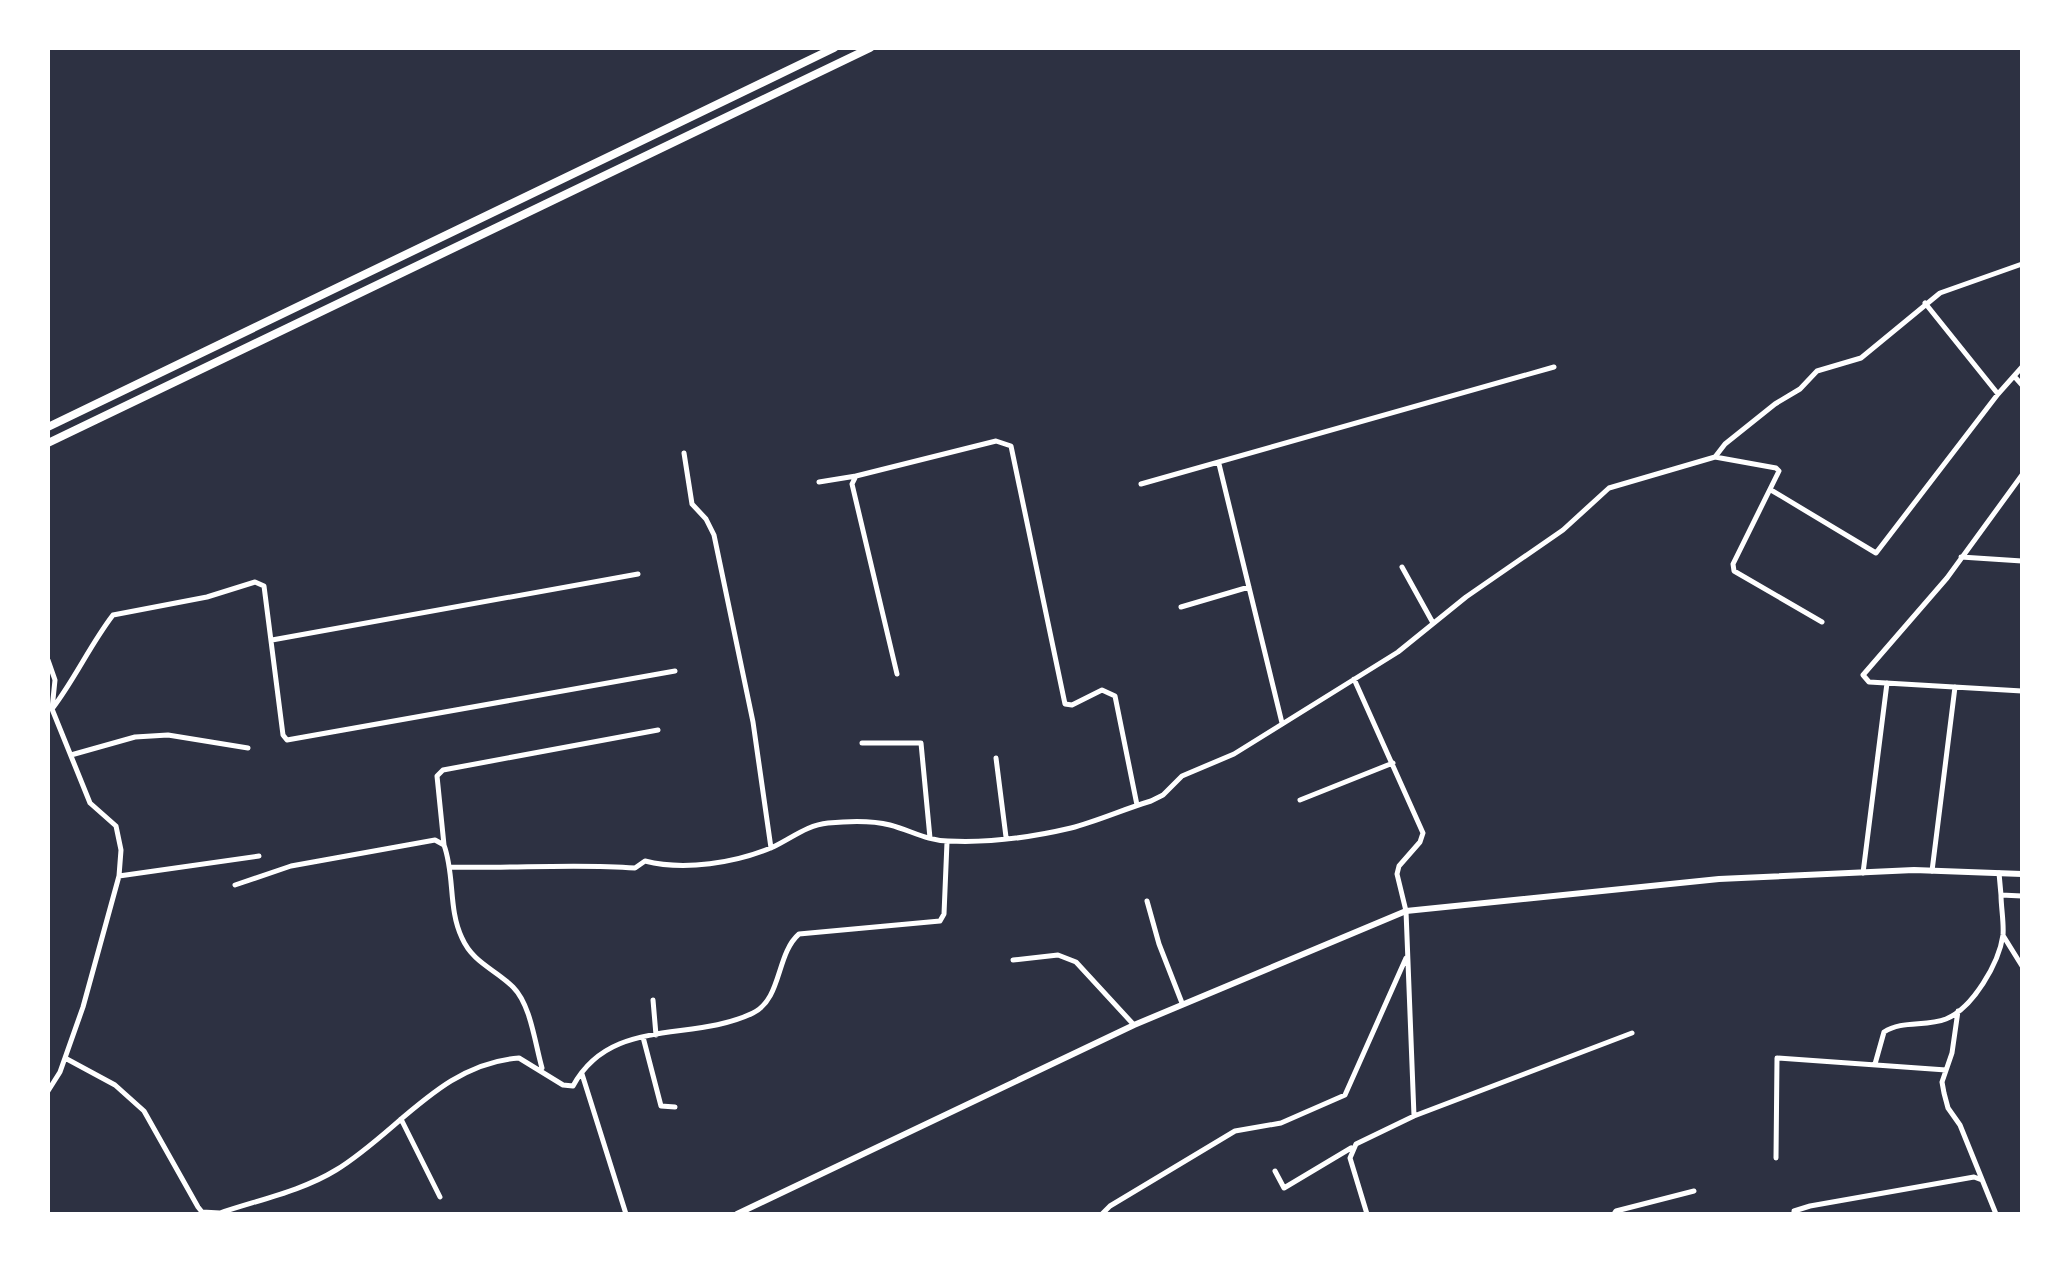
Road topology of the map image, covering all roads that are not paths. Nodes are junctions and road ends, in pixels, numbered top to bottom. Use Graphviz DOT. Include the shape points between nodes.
graph roads {
  1 [pos="834,48"];
  2 [pos="870,48"];
  3 [pos="2022,264"];
  4 [pos="1925,303"];
  5 [pos="1554,367"];
  6 [pos="2022,367"];
  7 [pos="2014,376"];
  8 [pos="2022,385"];
  9 [pos="1998,394"];
  10 [pos="48,427"];
  11 [pos="48,443"];
  12 [pos="684,453"];
  13 [pos="1715,458"];
  14 [pos="1219,464"];
  15 [pos="856,476"];
  16 [pos="2022,476"];
  17 [pos="819,482"];
  18 [pos="1142,484"];
  19 [pos="1771,490"];
  20 [pos="1961,557"];
  21 [pos="2022,562"];
  22 [pos="1402,567"];
  23 [pos="638,574"];
  24 [pos="1249,587"];
  25 [pos="1181,608"];
  26 [pos="1822,622"];
  27 [pos="1433,623"];
  28 [pos="271,640"];
  29 [pos="48,660"];
  30 [pos="674,672"];
  31 [pos="898,674"];
  32 [pos="1354,679"];
  33 [pos="1888,683"];
  34 [pos="1954,687"];
  35 [pos="2022,690"];
  36 [pos="50,693"];
  37 [pos="52,709"];
  38 [pos="1282,724"];
  39 [pos="658,730"];
  40 [pos="862,744"];
  41 [pos="248,748"];
  42 [pos="72,755"];
  43 [pos="996,758"];
  44 [pos="1393,763"];
  45 [pos="1300,800"];
  46 [pos="1138,805"];
  47 [pos="1006,837"];
  48 [pos="930,838"];
  49 [pos="946,842"];
  50 [pos="444,845"];
  51 [pos="771,848"];
  52 [pos="259,856"];
  53 [pos="449,867"];
  54 [pos="1932,871"];
  55 [pos="1863,872"];
  56 [pos="1999,873"];
  57 [pos="2022,874"];
  58 [pos="119,876"];
  59 [pos="235,884"];
  60 [pos="2001,895"];
  61 [pos="2022,896"];
  62 [pos="1147,902"];
  63 [pos="1406,911"];
  64 [pos="2003,934"];
  65 [pos="1408,956"];
  66 [pos="1012,960"];
  67 [pos="2022,966"];
  68 [pos="653,1000"];
  69 [pos="1182,1004"];
  70 [pos="1958,1012"];
  71 [pos="1134,1025"];
  72 [pos="1632,1034"];
  73 [pos="656,1035"];
  74 [pos="643,1037"];
  75 [pos="65,1058"];
  76 [pos="1874,1065"];
  77 [pos="1946,1070"];
  78 [pos="543,1071"];
  79 [pos="581,1072"];
  80 [pos="48,1092"];
  81 [pos="675,1107"];
  82 [pos="1414,1116"];
  83 [pos="401,1119"];
  84 [pos="1353,1147"];
  85 [pos="1776,1158"];
  86 [pos="1276,1171"];
  87 [pos="1982,1180"];
  88 [pos="1694,1191"];
  89 [pos="440,1197"];
  90 [pos="200,1213"];
  91 [pos="626,1214"];
  92 [pos="737,1214"];
  93 [pos="1102,1214"];
  94 [pos="1367,1214"];
  95 [pos="1614,1214"];
  96 [pos="1794,1214"];
  97 [pos="1996,1214"];
  1 -- 10 [label="highway"];
  2 -- 11 [label="highway"];
  3 -- 4 [label="street"];
  4 -- 9 [label="street"];
  4 -- 13 [label="street" via="1860,358 1817,370"];
  5 -- 14 [label="street"];
  6 -- 7 [label="street"];
  7 -- 8 [label="street"];
  7 -- 9 [label="street"];
  9 -- 19 [label="street" via="1876,552"];
  12 -- 51 [label="street" via="692,504 714,535"];
  13 -- 19 [label="street" via="1776,468"];
  13 -- 27 [label="street" via="1610,488"];
  14 -- 18 [label="street"];
  14 -- 24 [label="street"];
  15 -- 17 [label="street"];
  15 -- 31 [label="street" via="852,484"];
  15 -- 46 [label="street" via="996,442 1011,446 1065,704 1102,690 1115,696"];
  16 -- 20 [label="street"];
  19 -- 26 [label="street" via="1732,568"];
  20 -- 21 [label="street"];
  20 -- 33 [label="street" via="1866,668 1864,679"];
  22 -- 27 [label="street"];
  23 -- 28 [label="street"];
  24 -- 25 [label="street"];
  24 -- 38 [label="street"];
  27 -- 32 [label="street"];
  28 -- 30 [label="street" via="287,740"];
  28 -- 37 [label="street" via="264,586 255,582 113,615"];
  29 -- 36 [label="street"];
  32 -- 38 [label="street"];
  32 -- 44 [label="street"];
  33 -- 34 [label="street"];
  33 -- 55 [label="street"];
  34 -- 35 [label="street"];
  34 -- 54 [label="street"];
  36 -- 37 [label="street"];
  37 -- 42 [label="street"];
  38 -- 46 [label="street"];
  39 -- 50 [label="street" via="442,770 437,776"];
  40 -- 48 [label="street" via="920,743"];
  41 -- 42 [label="street" via="168,735"];
  42 -- 58 [label="street" via="90,802 116,826"];
  43 -- 47 [label="street"];
  44 -- 45 [label="street"];
  44 -- 63 [label="street" via="1422,833 1399,866"];
  46 -- 47 [label="street" via="1072,828"];
  47 -- 49 [label="street"];
  48 -- 49 [label="street"];
  48 -- 51 [label="street" via="890,825 823,823"];
  49 -- 73 [label="street" via="940,922 799,934 764,1006 700,1030"];
  50 -- 53 [label="street"];
  50 -- 59 [label="street" via="435,840 291,866"];
  51 -- 53 [label="street" via="670,868 646,860 635,868"];
  52 -- 58 [label="street"];
  53 -- 78 [label="street" via="463,942 521,998"];
  54 -- 55 [label="main road"];
  54 -- 56 [label="main road"];
  55 -- 63 [label="main road" via="1719,879"];
  56 -- 57 [label="main road"];
  56 -- 60 [label="street"];
  58 -- 75 [label="street"];
  60 -- 61 [label="street"];
  60 -- 64 [label="street"];
  62 -- 69 [label="street"];
  63 -- 65 [label="street"];
  63 -- 69 [label="main road"];
  64 -- 67 [label="street"];
  64 -- 70 [label="street" via="1982,984"];
  65 -- 82 [label="street"];
  65 -- 93 [label="street" via="1345,1095 1281,1122 1235,1131"];
  66 -- 71 [label="street" via="1058,955 1076,962"];
  68 -- 73 [label="street"];
  69 -- 71 [label="main road"];
  70 -- 76 [label="street" via="1884,1032"];
  70 -- 77 [label="street"];
  71 -- 92 [label="main road"];
  72 -- 82 [label="street"];
  73 -- 74 [label="street"];
  74 -- 79 [label="street" via="606,1048"];
  74 -- 81 [label="street" via="661,1106"];
  75 -- 80 [label="street"];
  75 -- 90 [label="street" via="144,1110"];
  76 -- 77 [label="street"];
  76 -- 85 [label="street" via="1777,1058"];
  77 -- 87 [label="street" via="1948,1108"];
  78 -- 79 [label="street" via="568,1086"];
  78 -- 83 [label="street" via="519,1058 479,1069 432,1092"];
  79 -- 91 [label="street"];
  82 -- 84 [label="street"];
  83 -- 89 [label="street"];
  83 -- 90 [label="street" via="331,1174 220,1213"];
  84 -- 86 [label="street" via="1284,1188"];
  84 -- 94 [label="street" via="1351,1164"];
  87 -- 96 [label="street"];
  87 -- 97 [label="street"];
  88 -- 95 [label="street"];
}
